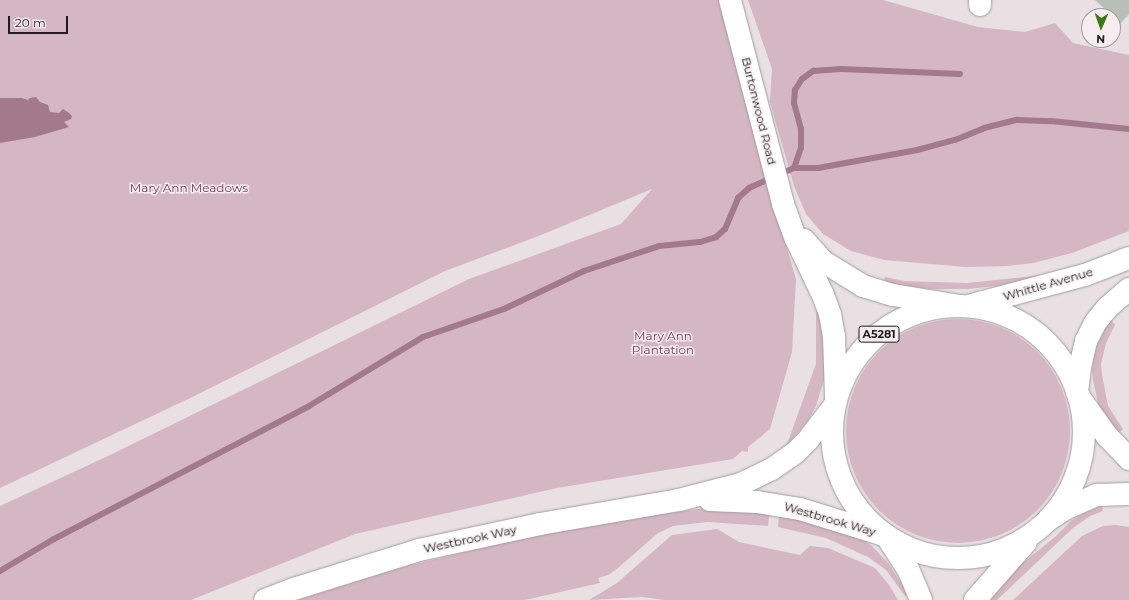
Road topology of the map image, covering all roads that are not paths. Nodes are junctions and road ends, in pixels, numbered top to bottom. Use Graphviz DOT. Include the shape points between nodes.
graph roads {
  1 [pos="730,0"];
  2 [pos="790,221"];
  3 [pos="1129,258"];
  4 [pos="1129,289"];
  5 [pos="962,306"];
  6 [pos="1078,394"];
  7 [pos="835,401"];
  8 [pos="1129,459"];
  9 [pos="1129,494"];
  10 [pos="679,500"];
  11 [pos="1041,526"];
  12 [pos="886,536"];
  13 [pos="265,600"];
  14 [pos="921,600"];
  15 [pos="975,600"];
  1 -- 2 [label="street, Burtonwood Road" via="778,188"];
  2 -- 5 [label="street, Burtonwood Road" via="824,262 863,286 893,295"];
  2 -- 7 [label="street, Burtonwood Road" via="830,314 834,336"];
  3 -- 5 [label="street, Whittle Avenue / A5281" via="1085,275"];
  4 -- 6 [label="street, A5281" via="1107,308 1095,323 1086,341 1080,366"];
  5 -- 6 [label="street, A5281" via="1001,314 1034,332 1060,358"];
  5 -- 7 [label="street, A5281" via="927,310 896,322 875,337 849,366"];
  6 -- 8 [label="street" via="1107,436"];
  6 -- 11 [label="street, A5281" via="1084,434 1080,463 1066,497"];
  7 -- 10 [label="street, Westbrook Way" via="804,444 772,469 741,484"];
  7 -- 12 [label="street, A5281" via="831,442 840,478 858,509"];
  9 -- 11 [label="street" via="1097,495 1065,509"];
  10 -- 12 [label="street, Westbrook Way" via="776,504 818,514"];
  10 -- 13 [label="street, Westbrook Way" via="540,524 418,550"];
  11 -- 12 [label="street, A5281" via="1000,550 962,558 923,554"];
  11 -- 15 [label="street, A5281"];
  12 -- 14 [label="street, A5281" via="908,569"];
}
